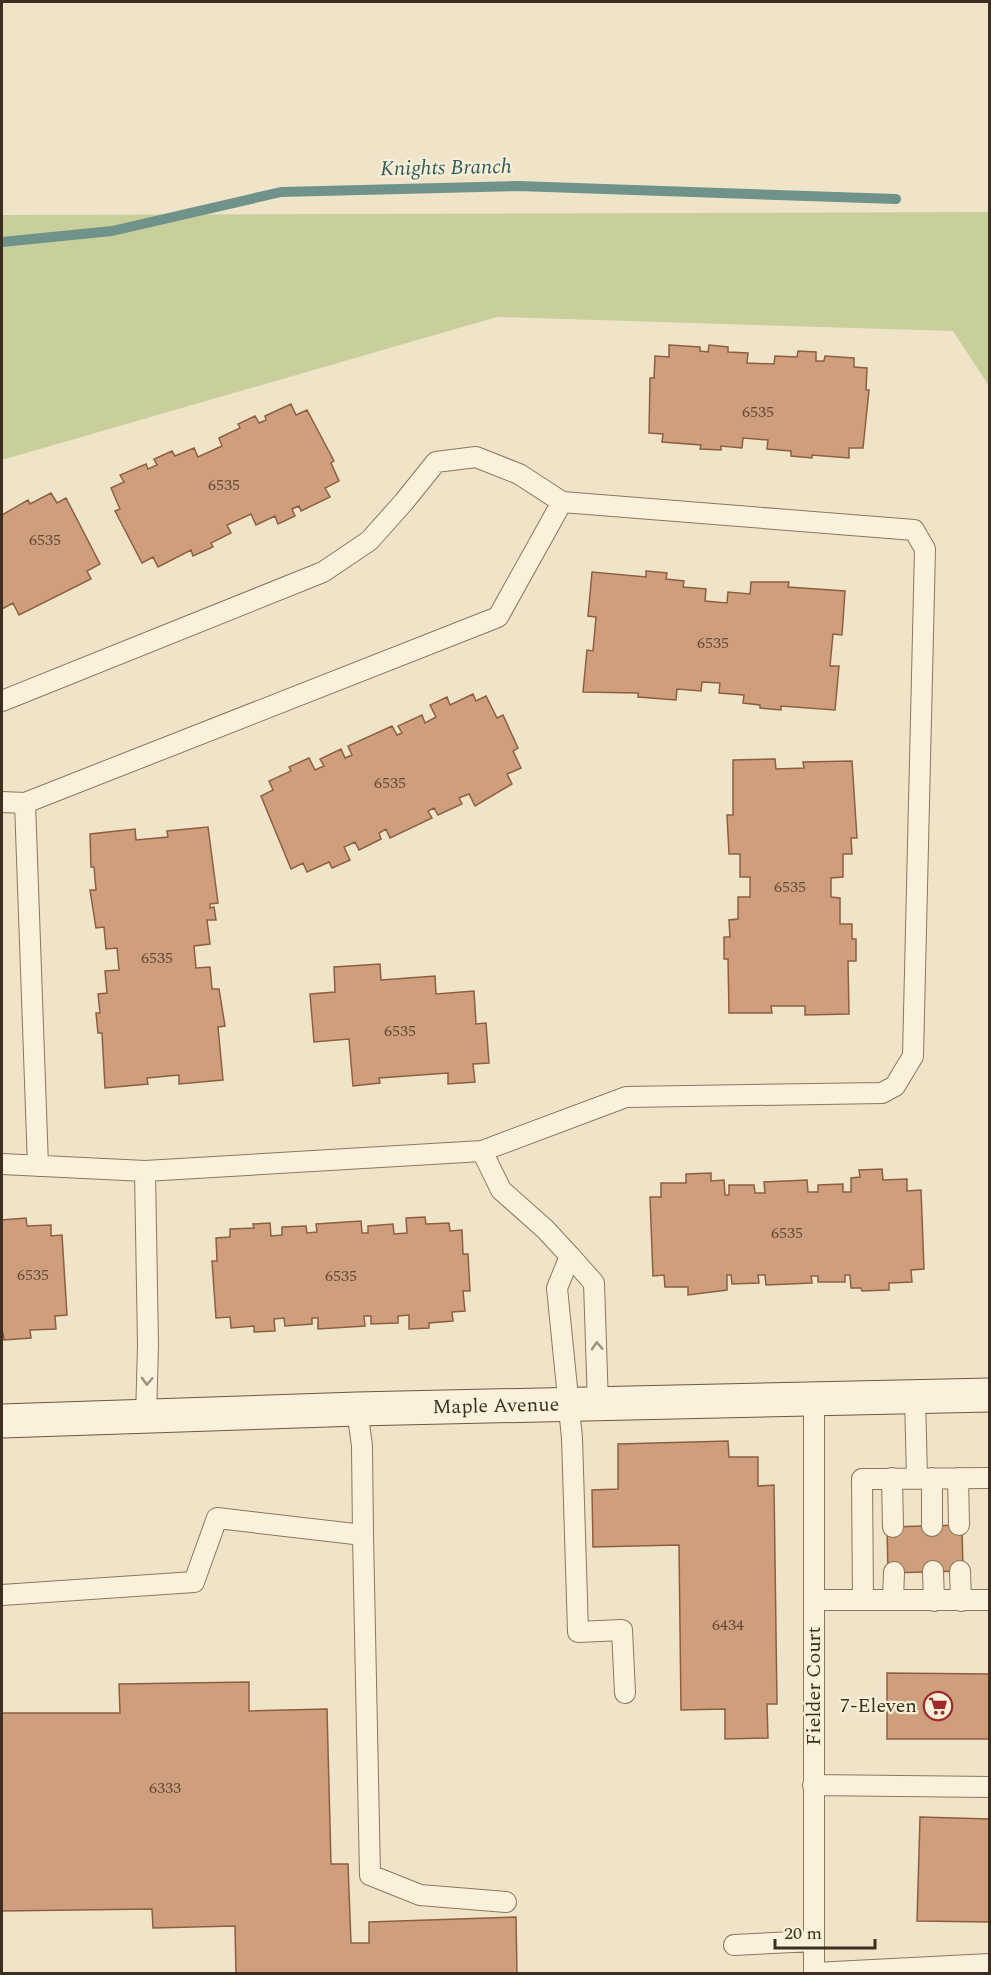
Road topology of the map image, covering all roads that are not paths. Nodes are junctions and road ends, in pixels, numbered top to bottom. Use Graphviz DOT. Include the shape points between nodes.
graph roads {
  1 [pos="562,502"];
  2 [pos="2,701"];
  3 [pos="2,802"];
  4 [pos="25,803"];
  5 [pos="482,1151"];
  6 [pos="2,1164"];
  7 [pos="38,1166"];
  8 [pos="145,1172"];
  9 [pos="570,1256"];
  10 [pos="990,1395"];
  11 [pos="915,1397"];
  12 [pos="814,1399"];
  13 [pos="584,1405"];
  14 [pos="357,1409"];
  15 [pos="146,1418"];
  16 [pos="2,1421"];
  17 [pos="892,1478"];
  18 [pos="925,1478"];
  19 [pos="958,1478"];
  20 [pos="990,1478"];
  21 [pos="959,1525"];
  22 [pos="932,1526"];
  23 [pos="893,1527"];
  24 [pos="363,1535"];
  25 [pos="960,1571"];
  26 [pos="894,1572"];
  27 [pos="933,1572"];
  28 [pos="2,1595"];
  29 [pos="814,1600"];
  30 [pos="863,1600"];
  31 [pos="893,1600"];
  32 [pos="990,1600"];
  33 [pos="934,1601"];
  34 [pos="961,1601"];
  35 [pos="625,1693"];
  36 [pos="813,1785"];
  37 [pos="990,1787"];
  38 [pos="506,1902"];
  39 [pos="814,1941"];
  40 [pos="734,1945"];
  41 [pos="990,1964"];
  42 [pos="814,1973"];
  1 -- 2 [label="lane" via="519,474 476,457 436,462 369,541 323,572"];
  1 -- 4 [label="lane" via="498,617"];
  1 -- 5 [label="lane" via="914,530 925,549 913,1056 896,1086 882,1093 626,1097"];
  3 -- 4 [label="lane"];
  4 -- 7 [label="lane"];
  5 -- 8 [label="lane"];
  5 -- 9 [label="lane" via="501,1190"];
  6 -- 7 [label="lane"];
  7 -- 8 [label="lane"];
  8 -- 15 [label="lane, one-way"];
  9 -- 13 [label="lane" via="557,1288 563,1363"];
  13 -- 9 [label="lane, one-way" via="594,1283"];
  10 -- 11 [label="main road, Maple Avenue"];
  11 -- 12 [label="main road, Maple Avenue"];
  11 -- 18 [label="lane"];
  12 -- 13 [label="main road, Maple Avenue"];
  12 -- 29 [label="lane, Fielder Court"];
  13 -- 14 [label="main road, Maple Avenue"];
  13 -- 35 [label="lane" via="578,1632 622,1630"];
  14 -- 15 [label="main road, Maple Avenue"];
  14 -- 24 [label="lane" via="362,1446"];
  15 -- 16 [label="main road, Maple Avenue"];
  17 -- 18 [label="lane"];
  17 -- 23 [label="lane"];
  17 -- 30 [label="lane" via="862,1479"];
  18 -- 19 [label="lane"];
  18 -- 22 [label="lane"];
  19 -- 20 [label="lane"];
  19 -- 21 [label="lane"];
  24 -- 28 [label="lane" via="217,1518 194,1582"];
  24 -- 38 [label="lane" via="370,1875 420,1894"];
  25 -- 34 [label="lane"];
  26 -- 31 [label="lane"];
  27 -- 33 [label="lane"];
  29 -- 30 [label="lane"];
  29 -- 36 [label="lane, Fielder Court"];
  30 -- 31 [label="lane"];
  31 -- 33 [label="lane"];
  32 -- 34 [label="lane"];
  33 -- 34 [label="lane"];
  36 -- 37 [label="lane"];
  36 -- 39 [label="lane, Fielder Court"];
  39 -- 40 [label="lane"];
  39 -- 42 [label="lane, Fielder Court"];
  41 -- 42 [label="lane"];
}
